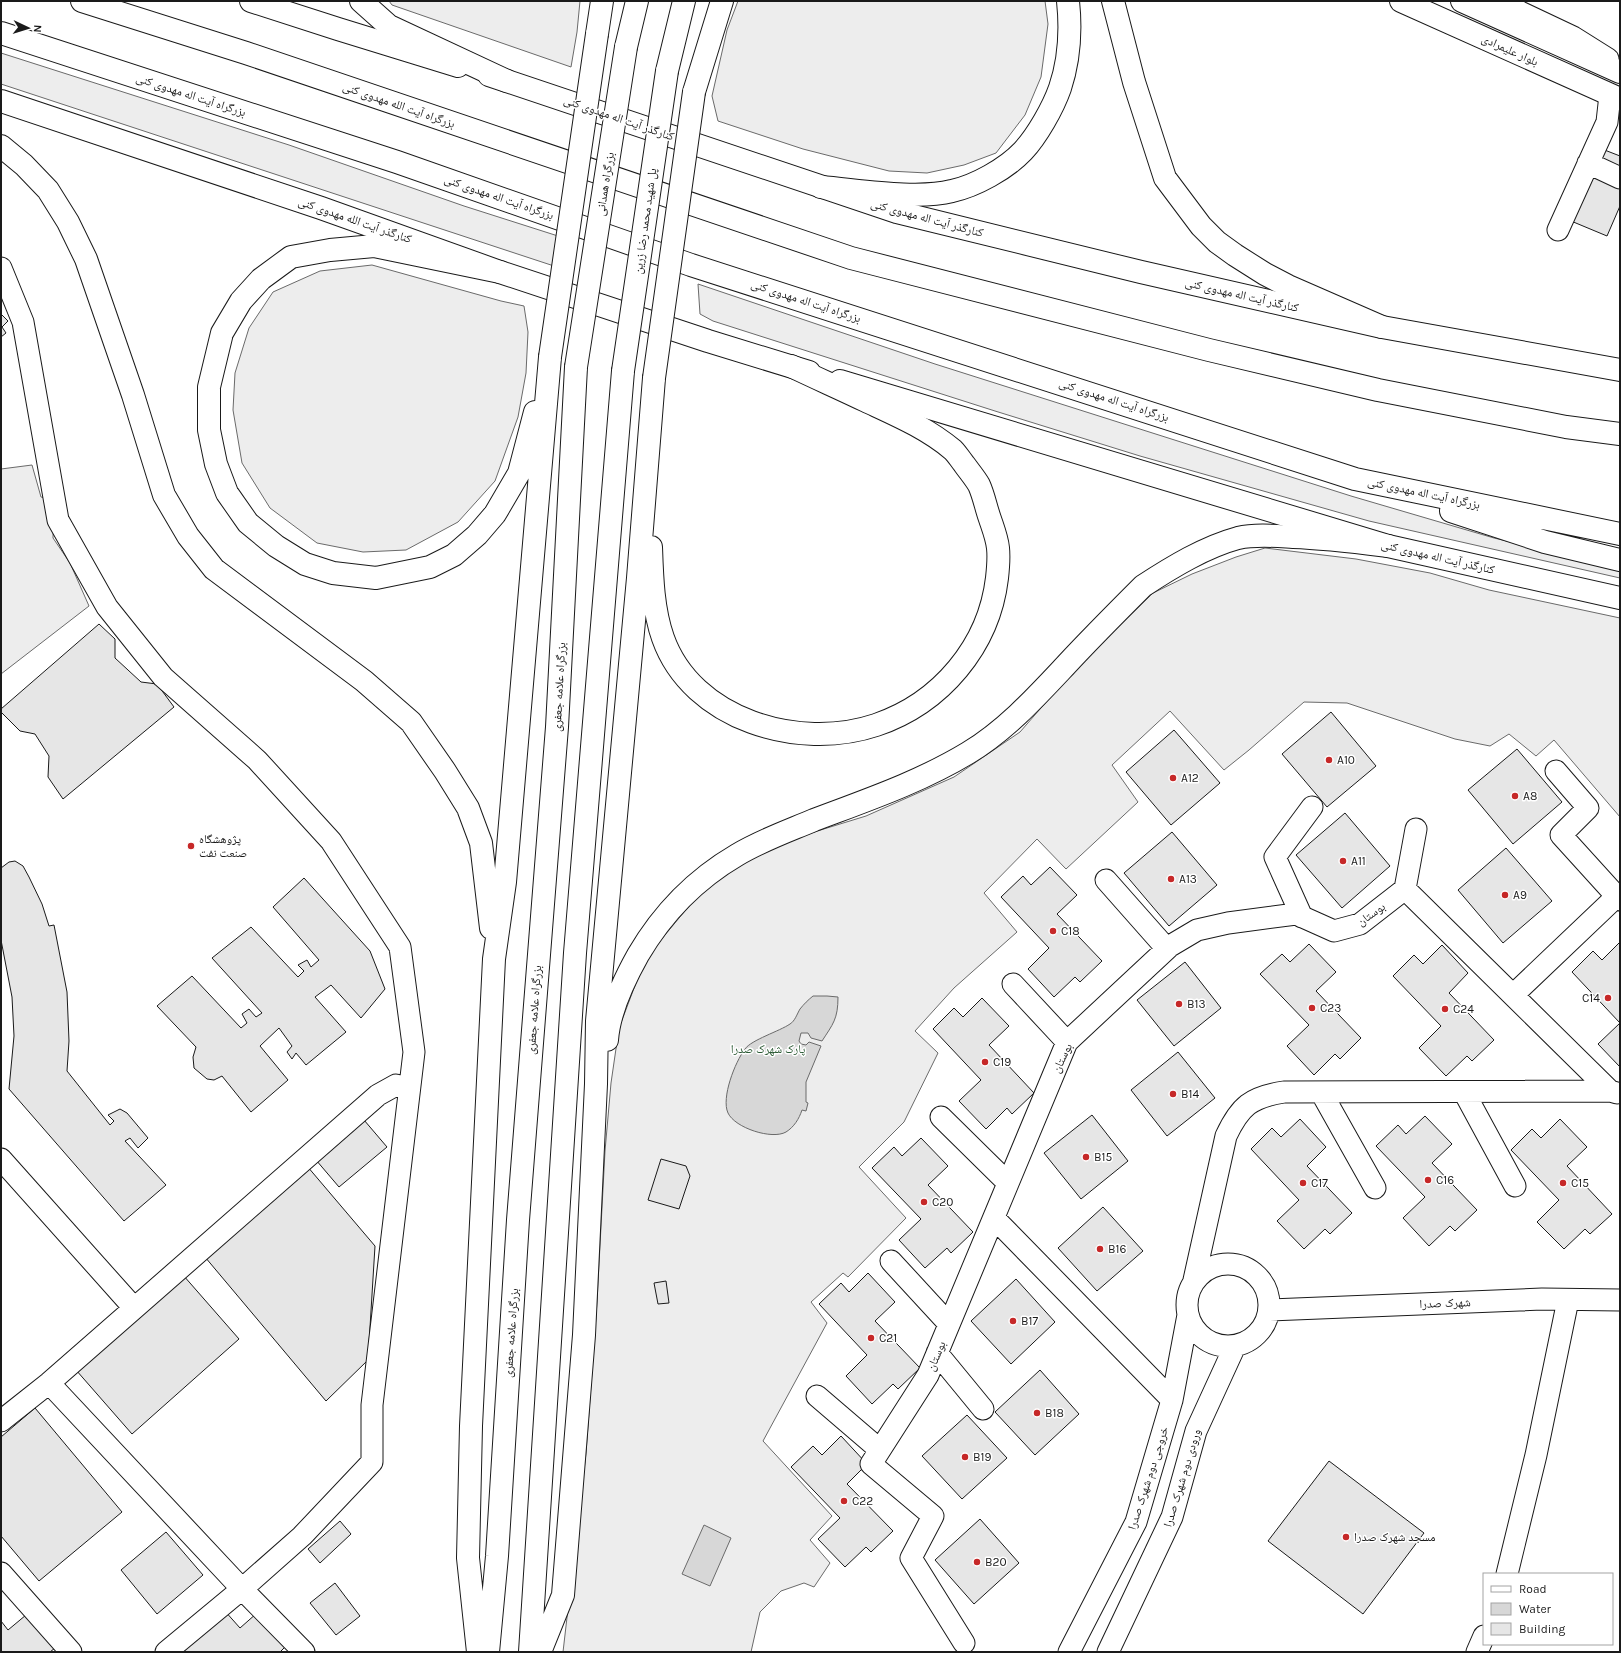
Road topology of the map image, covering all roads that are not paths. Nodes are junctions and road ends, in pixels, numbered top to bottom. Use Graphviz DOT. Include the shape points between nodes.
graph roads {
  1 [pos="82,1"];
  2 [pos="251,1"];
  3 [pos="361,1"];
  4 [pos="602,1"];
  5 [pos="637,1"];
  6 [pos="684,1"];
  7 [pos="715,1"];
  8 [pos="722,1"];
  9 [pos="1068,1"];
  10 [pos="1112,1"];
  11 [pos="1401,1"];
  12 [pos="1462,1"];
  13 [pos="1497,1"];
  14 [pos="1,33"];
  15 [pos="1620,68"];
  16 [pos="1620,72"];
  17 [pos="507,81"];
  18 [pos="694,92"];
  19 [pos="1615,97"];
  20 [pos="1,101"];
  21 [pos="1,146"];
  22 [pos="1588,163"];
  23 [pos="1620,178"];
  24 [pos="821,187"];
  25 [pos="1558,230"];
  26 [pos="1,268"];
  27 [pos="500,272"];
  28 [pos="1382,327"];
  29 [pos="708,341"];
  30 [pos="550,357"];
  31 [pos="791,366"];
  32 [pos="576,367"];
  33 [pos="1620,370"];
  34 [pos="1620,434"];
  35 [pos="647,448"];
  36 [pos="1355,478"];
  37 [pos="1620,534"];
  38 [pos="1388,546"];
  39 [pos="1620,560"];
  40 [pos="1620,598"];
  41 [pos="1556,771"];
  42 [pos="1312,807"];
  43 [pos="1416,829"];
  44 [pos="1106,880"];
  45 [pos="1405,889"];
  46 [pos="1618,898"];
  47 [pos="1302,917"];
  48 [pos="1167,949"];
  49 [pos="494,960"];
  50 [pos="1013,984"];
  51 [pos="1513,995"];
  52 [pos="1068,1042"];
  53 [pos="596,1084"];
  54 [pos="409,1089"];
  55 [pos="1322,1092"];
  56 [pos="1464,1092"];
  57 [pos="1615,1092"];
  58 [pos="941,1117"];
  59 [pos="1,1159"];
  60 [pos="1008,1183"];
  61 [pos="1515,1186"];
  62 [pos="1375,1188"];
  63 [pos="994,1218"];
  64 [pos="891,1261"];
  65 [pos="1194,1280"];
  66 [pos="1568,1300"];
  67 [pos="1620,1300"];
  68 [pos="134,1308"];
  69 [pos="1270,1310"];
  70 [pos="1188,1315"];
  71 [pos="949,1324"];
  72 [pos="1235,1346"];
  73 [pos="937,1353"];
  74 [pos="49,1382"];
  75 [pos="817,1396"];
  76 [pos="1172,1400"];
  77 [pos="983,1409"];
  78 [pos="1,1421"];
  79 [pos="880,1450"];
  80 [pos="1,1573"];
  81 [pos="1508,1573"];
  82 [pos="242,1589"];
  83 [pos="1483,1639"];
  84 [pos="964,1643"];
  85 [pos="71,1652"];
  86 [pos="166,1652"];
  87 [pos="304,1652"];
  88 [pos="478,1652"];
  89 [pos="488,1652"];
  90 [pos="530,1652"];
  91 [pos="540,1652"];
  92 [pos="1069,1652"];
  93 [pos="1108,1652"];
  94 [pos="1478,1652"];
  1 -- 34 [label="main road, بزرگراه آیت الله مهدوی کنی" via="246,53 851,258 1210,350 1378,390 1566,427"];
  2 -- 17 [label="main road, کنارگذر آیت اله مهدوی کنی"];
  3 -- 17 [label="main road" via="389,26"];
  4 -- 30 [label="main road, bridge"];
  5 -- 32 [label="main road, بزرگراه همدانی, bridge" via="626,47"];
  6 -- 90 [label="main road, پل شهید محمد رضا زرین, bridge" via="667,71 623,371 575,953"];
  7 -- 18 [label="main road"];
  8 -- 18 [label="main road"];
  9 -- 24 [label="main road" via="1067,56 1060,89 1044,121 1022,151 999,170 972,184 952,191 931,194"];
  10 -- 28 [label="main road" via="1134,82 1165,178 1201,226 1217,242 1265,274"];
  11 -- 19 [label="main road, بلوار علیمرادی"];
  12 -- 16 [label="main road, بلوار علیمرادی"];
  13 -- 15 [label="street" via="1573,37"];
  14 -- 36 [label="main road, بزرگراه آیت اله مهدوی کنی" via="397,162 691,265"];
  17 -- 24 [label="main road, کنارگذر آیت اله مهدوی کنی"];
  18 -- 35 [label="main road, bridge" via="654,378"];
  19 -- 22 [label="street" via="1607,122"];
  20 -- 27 [label="main road, کنارگذر آیت الله مهدوی کنی" via="321,208"];
  21 -- 49 [label="main road" via="48,190 68,222 86,259 164,495 188,536 214,569 364,681 411,722 464,802 481,843"];
  22 -- 23 [label="street"];
  22 -- 25 [label="street"];
  24 -- 28 [label="main road, کنارگذر آیت اله مهدوی کنی" via="897,212 1141,272"];
  26 -- 54 [label="street" via="23,322 58,520 107,608 163,677 257,760 330,841 400,947 414,1052"];
  27 -- 29 [label="main road, کنارگذر آیت الله مهدوی کنی"];
  27 -- 30 [label="main road" via="374,246 291,257 261,279 241,301 222,333 209,387 209,430 216,464 227,493 248,523 276,546 305,564 334,573 376,578 430,567 454,555 477,535 495,514 519,473"];
  28 -- 33 [label="main road, کنارگذر آیت اله مهدوی کنی"];
  29 -- 31 [label="main road, کنارگذر آیت اله مهدوی کنی"];
  30 -- 49 [label="main road" via="505,882"];
  31 -- 35 [label="main road" via="922,428 955,452 978,485 998,547 995,596 979,638 961,666 943,686 922,702 876,725 848,732 810,734 770,728 748,721 729,713 699,691 672,658 663,638 657,613"];
  31 -- 38 [label="main road, کنارگذر آیت اله مهدوی کنی"];
  32 -- 89 [label="main road, بزرگراه علامه جعفری" via="556,727"];
  35 -- 53 [label="main road" via="638,578 597,1021"];
  36 -- 37 [label="main road, بزرگراه آیت اله مهدوی کنی"];
  36 -- 39 [label="main road" via="1545,542"];
  38 -- 40 [label="main road, کنارگذر آیت اله مهدوی کنی"];
  38 -- 53 [label="main road" via="1326,538 1272,535 1239,538 1208,549 1143,586 1001,730 970,752 930,775 776,835 731,859 681,898 661,920 643,948 625,979 608,1027 606,1049"];
  41 -- 46 [label="street" via="1588,808 1561,835"];
  42 -- 47 [label="street" via="1275,857"];
  43 -- 45 [label="street"];
  44 -- 48 [label="street"];
  45 -- 47 [label="street, بوستان" via="1360,924 1340,930 1334,931"];
  45 -- 51 [label="street"];
  46 -- 51 [label="street"];
  47 -- 48 [label="street, بوستان" via="1296,914 1228,922 1197,930"];
  48 -- 52 [label="street, بوستان"];
  49 -- 88 [label="main road" via="468,1535"];
  50 -- 52 [label="street"];
  51 -- 57 [label="street"];
  52 -- 60 [label="street, بوستان"];
  53 -- 91 [label="main road" via="584,1335 563,1595"];
  54 -- 68 [label="street" via="396,1085 378,1095"];
  54 -- 82 [label="street" via="372,1405 372,1462 302,1536"];
  55 -- 56 [label="street"];
  55 -- 62 [label="street"];
  55 -- 65 [label="street" via="1265,1095 1248,1104 1234,1119 1226,1136"];
  56 -- 57 [label="street"];
  56 -- 61 [label="street"];
  58 -- 60 [label="street"];
  59 -- 68 [label="street"];
  60 -- 63 [label="street, بوستان"];
  63 -- 71 [label="street, بوستان"];
  63 -- 76 [label="street"];
  64 -- 71 [label="street"];
  65 -- 69 [label="street" via="1214,1265 1226,1263 1243,1266 1258,1276 1265,1286"];
  65 -- 70 [label="street" via="1188,1291"];
  66 -- 67 [label="street, شهرک صدرا"];
  66 -- 69 [label="street, شهرک صدرا"];
  66 -- 81 [label="street"];
  68 -- 74 [label="street"];
  69 -- 72 [label="street" via="1259,1332 1248,1341"];
  70 -- 72 [label="street" via="1196,1332 1207,1341 1220,1346"];
  70 -- 76 [label="street, خروجی دوم شهرک صدرا"];
  71 -- 73 [label="street, بوستان"];
  72 -- 93 [label="street, ورودی دوم شهرک صدرا" via="1196,1431 1172,1517"];
  73 -- 77 [label="street"];
  73 -- 79 [label="street, بوستان" via="928,1374"];
  74 -- 78 [label="street"];
  74 -- 82 [label="street"];
  75 -- 79 [label="street"];
  76 -- 92 [label="street, خروجی دوم شهرک صدرا" via="1136,1522"];
  79 -- 84 [label="street, بوستان" via="871,1464 933,1516 911,1558"];
  80 -- 85 [label="street"];
  82 -- 86 [label="street"];
  82 -- 87 [label="street"];
  83 -- 94 [label="street"];
}
